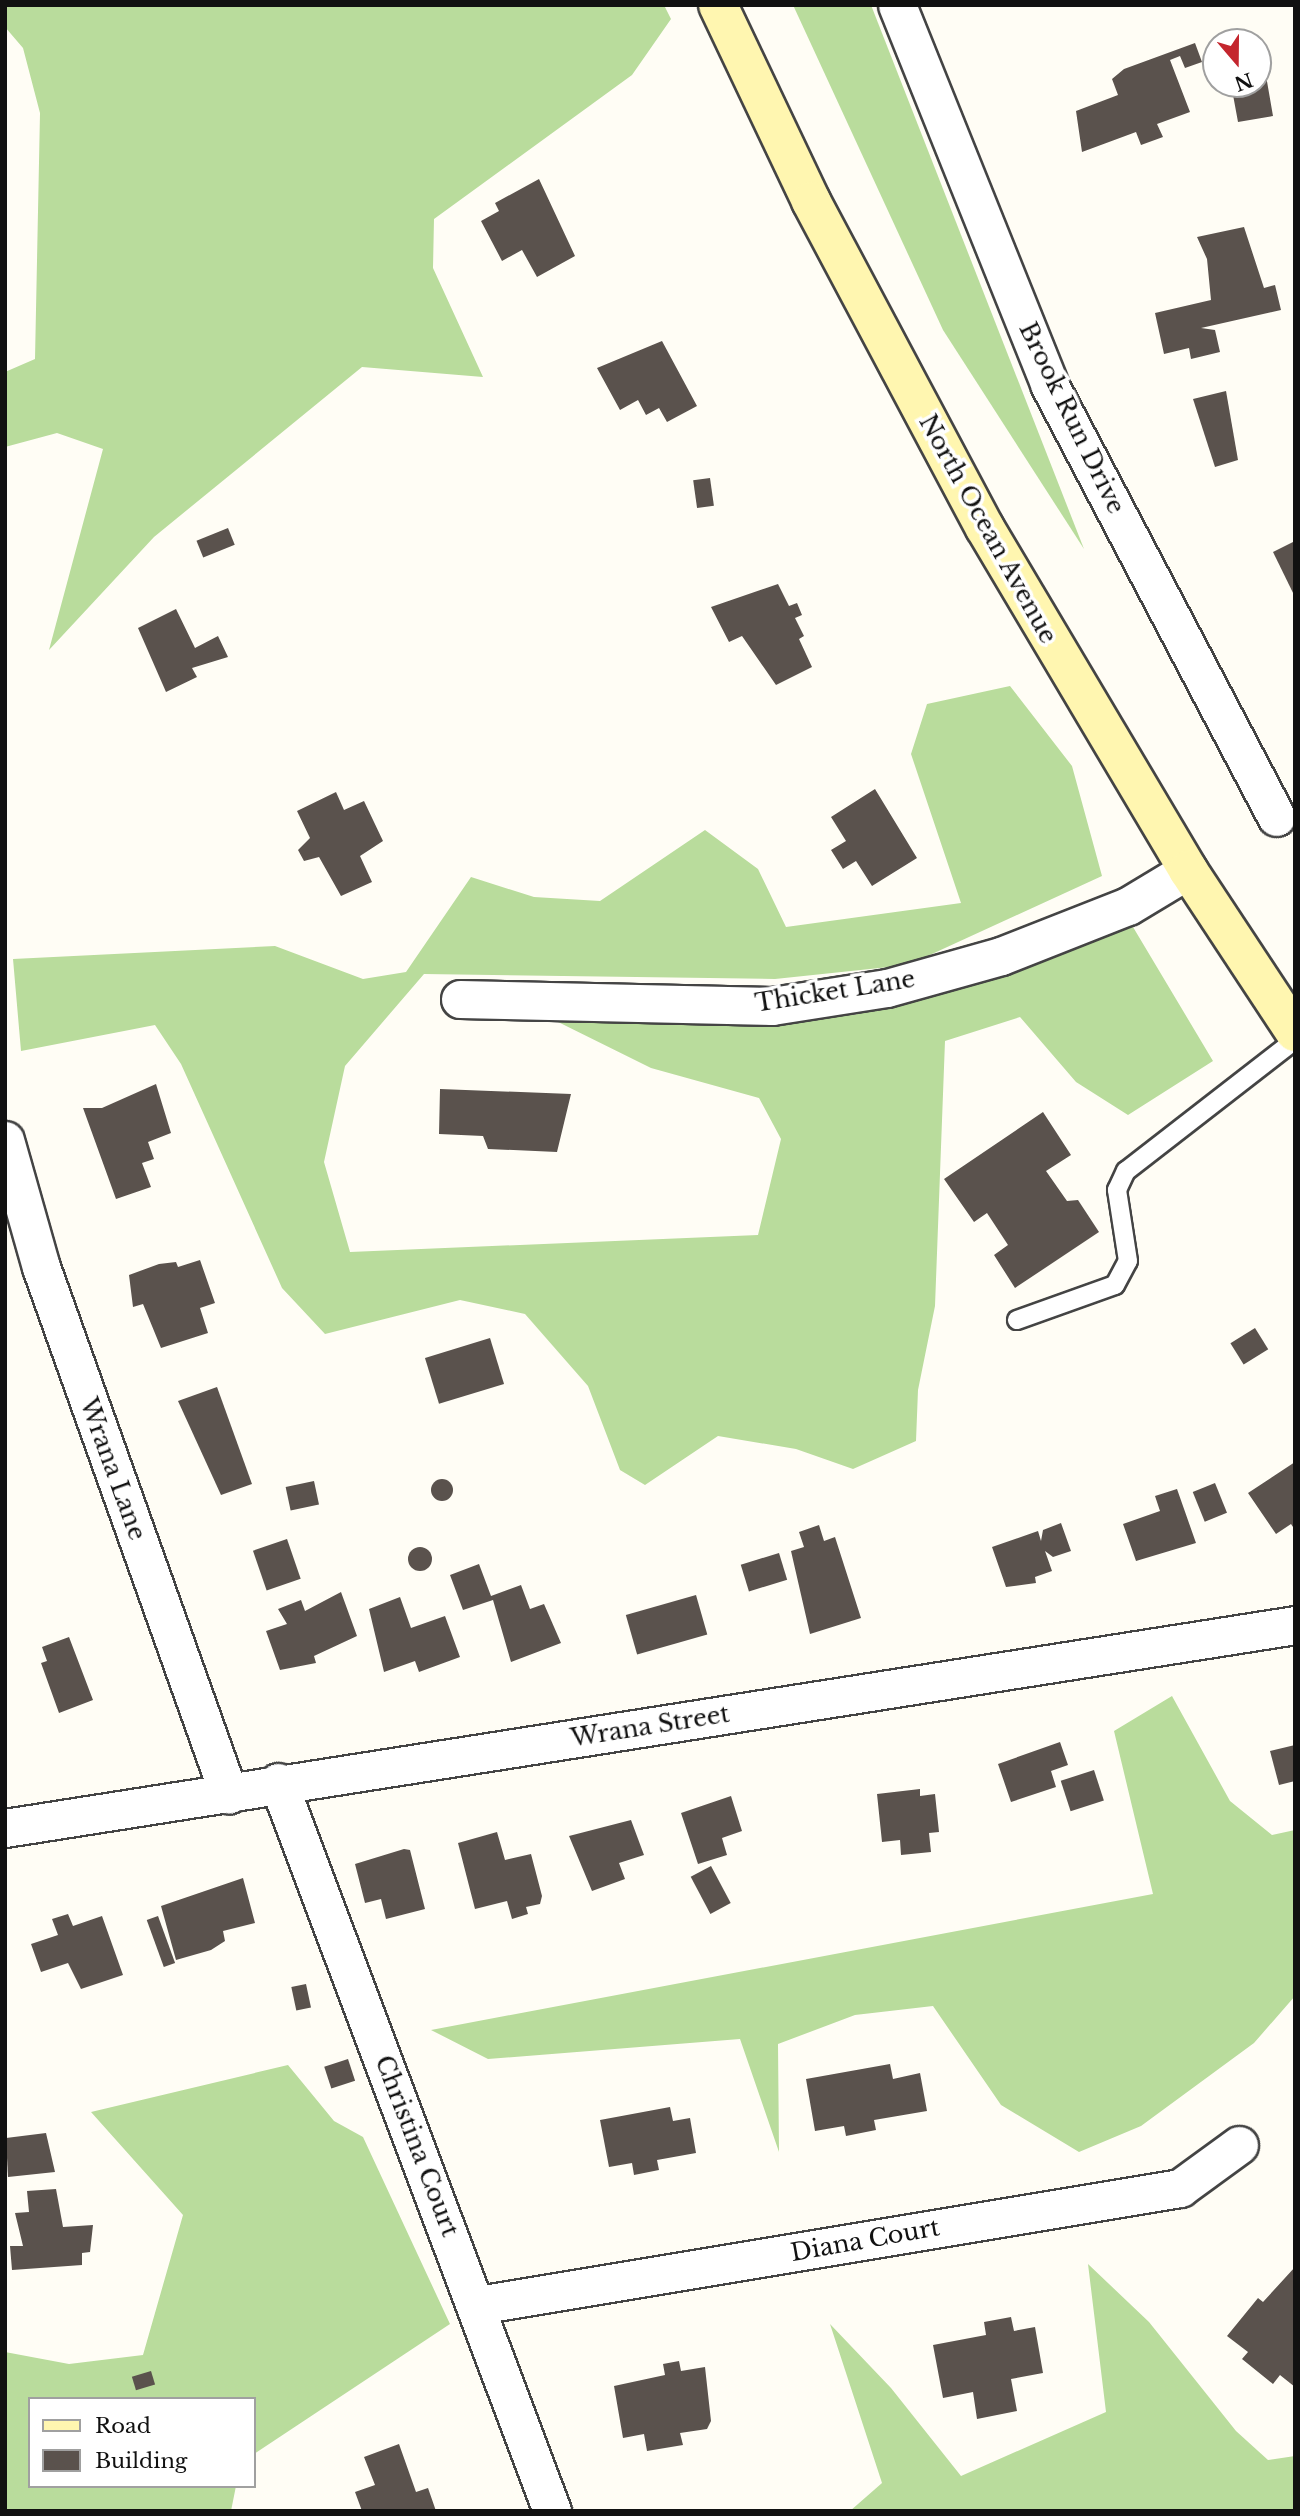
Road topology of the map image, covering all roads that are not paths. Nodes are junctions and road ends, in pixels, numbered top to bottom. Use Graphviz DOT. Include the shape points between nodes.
graph roads {
  1 [pos="718,5"];
  2 [pos="897,5"];
  3 [pos="1276,817"];
  4 [pos="1188,870"];
  5 [pos="460,999"];
  6 [pos="1295,1032"];
  7 [pos="1295,1040"];
  8 [pos="5,1140"];
  9 [pos="1017,1320"];
  10 [pos="1295,1625"];
  11 [pos="278,1782"];
  12 [pos="229,1795"];
  13 [pos="5,1828"];
  14 [pos="1240,2145"];
  15 [pos="478,2305"];
  16 [pos="552,2511"];
  1 -- 4 [label="main road, North Ocean Avenue" via="921,410"];
  2 -- 3 [label="street, Brook Run Drive" via="1049,384"];
  4 -- 5 [label="street, Thicket Lane" via="1090,921 1001,956 887,988 772,1006"];
  4 -- 6 [label="main road, North Ocean Avenue"];
  7 -- 9 [label="lane" via="1126,1171 1117,1190 1128,1261 1115,1285"];
  8 -- 12 [label="street, Wrana Lane" via="41,1267"];
  10 -- 11 [label="street, Wrana Street"];
  11 -- 12 [label="street, Wrana Street"];
  11 -- 15 [label="street, Christina Court"];
  12 -- 13 [label="street, Wrana Street"];
  14 -- 15 [label="street, Diana Court" via="1180,2188"];
  15 -- 16 [label="street, Christina Court"];
}
